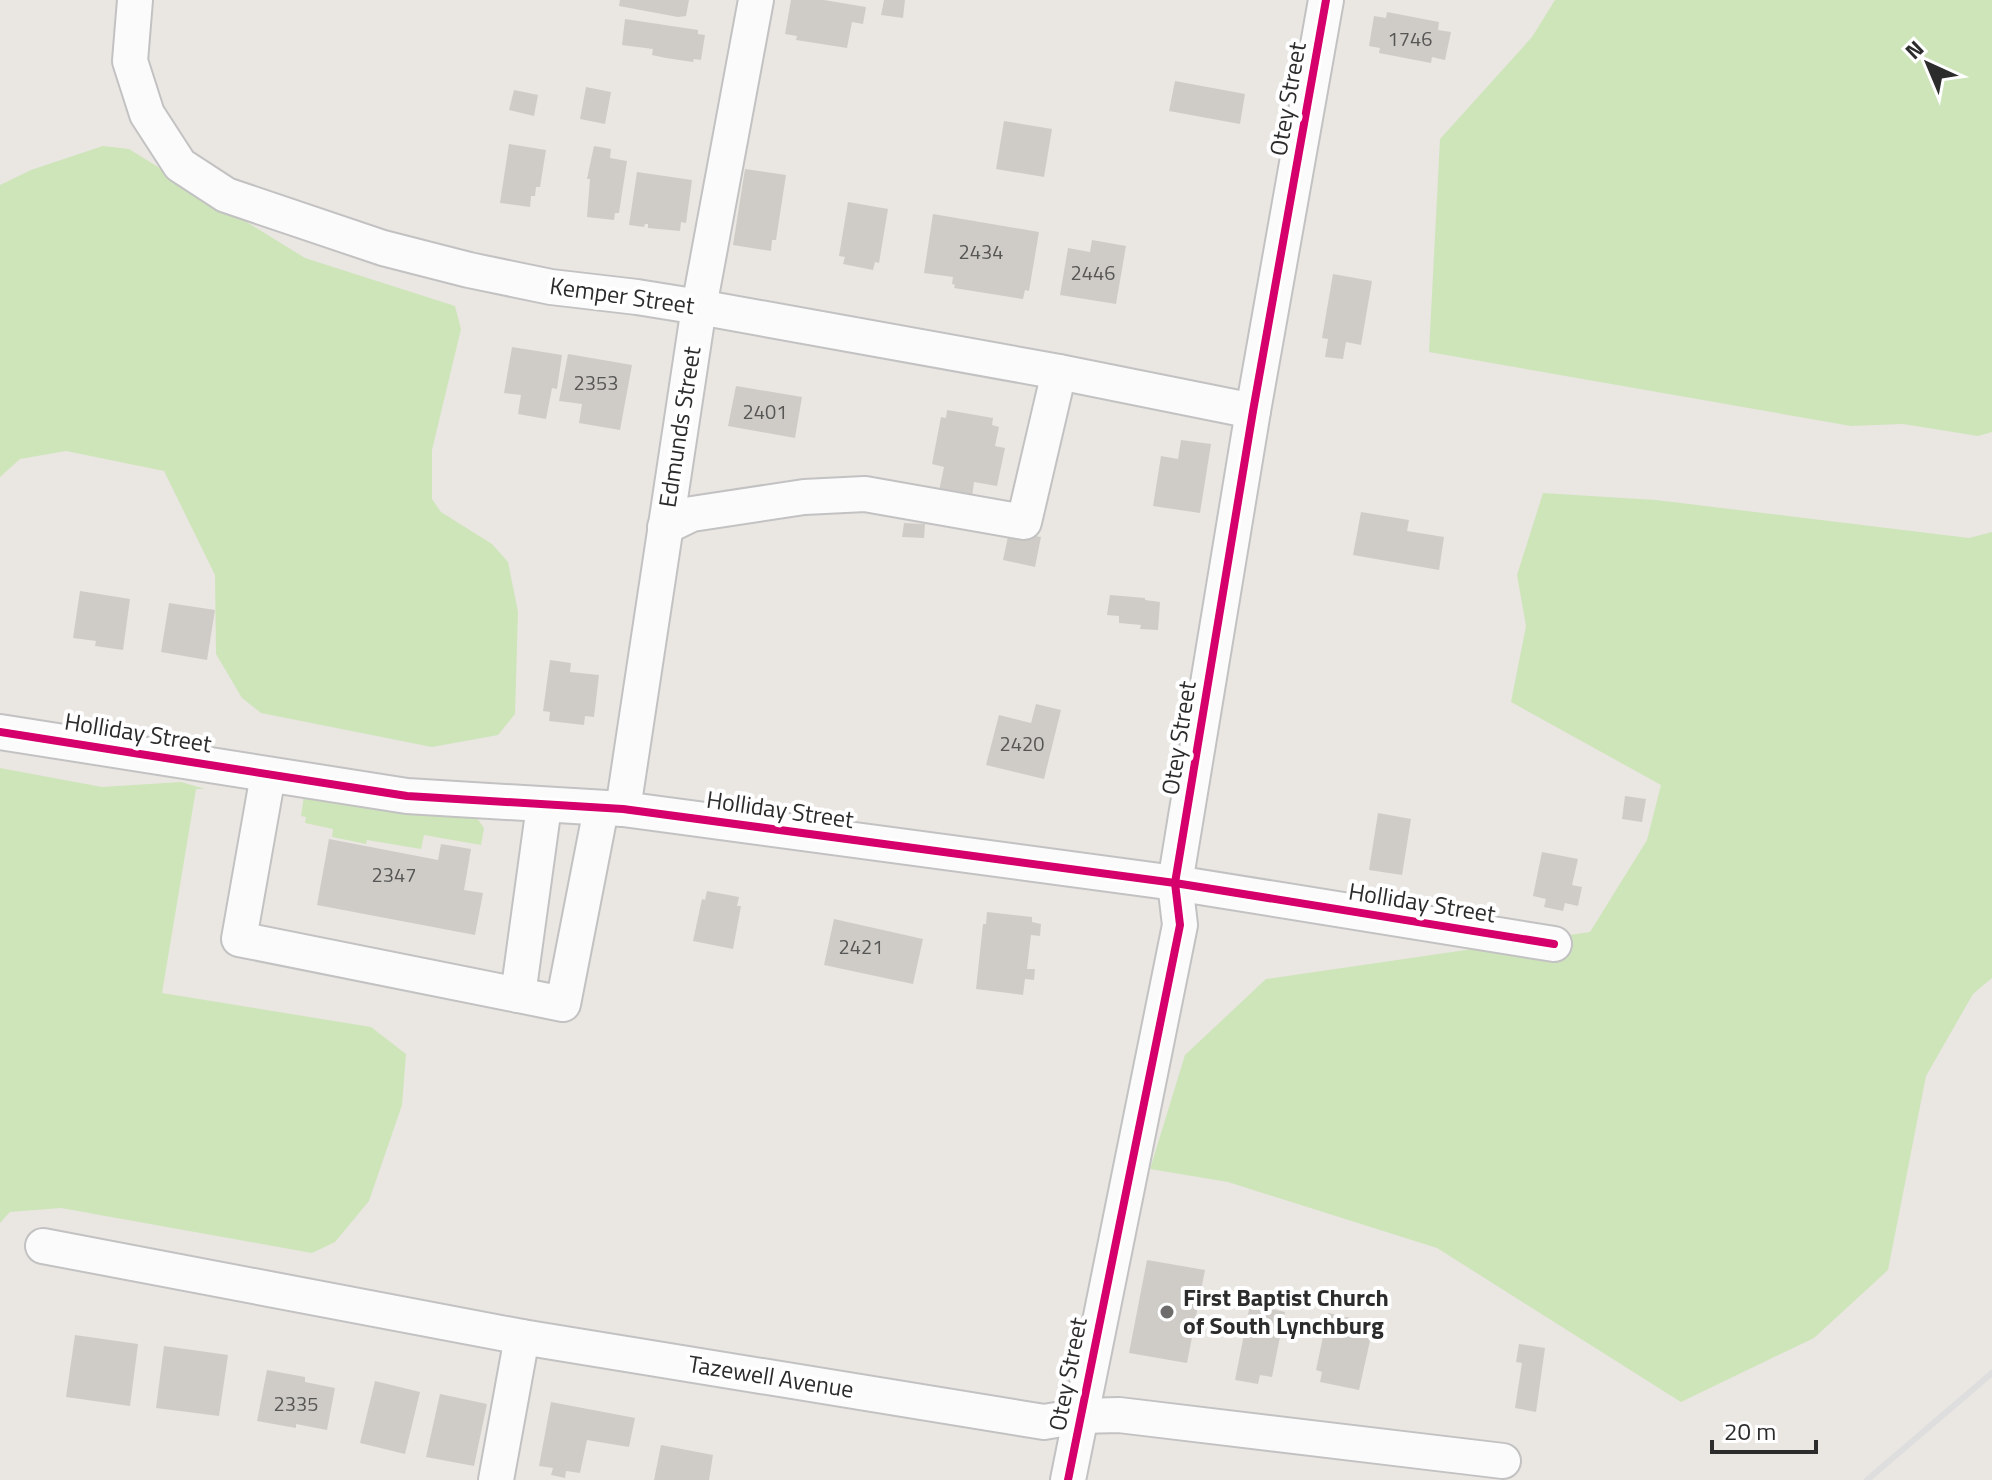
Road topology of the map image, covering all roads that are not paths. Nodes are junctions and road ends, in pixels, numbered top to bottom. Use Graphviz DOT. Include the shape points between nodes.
graph roads {
  1 [pos="135,0"];
  2 [pos="756,0"];
  3 [pos="1326,0"];
  4 [pos="699,307"];
  5 [pos="1059,372"];
  6 [pos="1253,411"];
  7 [pos="665,527"];
  8 [pos="0,732"];
  9 [pos="268,775"];
  10 [pos="544,806"];
  11 [pos="612,809"];
  12 [pos="1175,883"];
  13 [pos="1554,944"];
  14 [pos="518,995"];
  15 [pos="43,1246"];
  16 [pos="522,1337"];
  17 [pos="1080,1416"];
  18 [pos="1503,1461"];
  19 [pos="496,1480"];
  20 [pos="1068,1480"];
  1 -- 4 [label="street, Kemper Street" via="130,61 147,114 180,165 226,195 383,248 469,270"];
  2 -- 4 [label="street, Edmunds Street"];
  3 -- 6 [label="street, Otey Street"];
  4 -- 5 [label="street, Kemper Street"];
  4 -- 7 [label="street, Edmunds Street"];
  5 -- 6 [label="street, Kemper Street"];
  5 -- 7 [label="street" via="1024,522 865,494 804,497 692,514"];
  6 -- 12 [label="street, Otey Street"];
  7 -- 11 [label="street, Edmunds Street"];
  8 -- 9 [label="street, Holliday Street"];
  9 -- 10 [label="street, Holliday Street" via="407,796"];
  9 -- 14 [label="street" via="239,939"];
  10 -- 11 [label="street, Holliday Street"];
  10 -- 14 [label="street"];
  11 -- 12 [label="street, Holliday Street"];
  11 -- 14 [label="street, Edmunds Street" via="563,1004"];
  12 -- 13 [label="street, Holliday Street"];
  12 -- 17 [label="street, Otey Street" via="1180,925"];
  15 -- 16 [label="street, Tazewell Avenue"];
  16 -- 17 [label="street, Tazewell Avenue" via="1044,1422"];
  16 -- 19 [label="street"];
  17 -- 18 [label="street, Tazewell Avenue" via="1119,1415"];
  17 -- 20 [label="street, Otey Street"];
}
